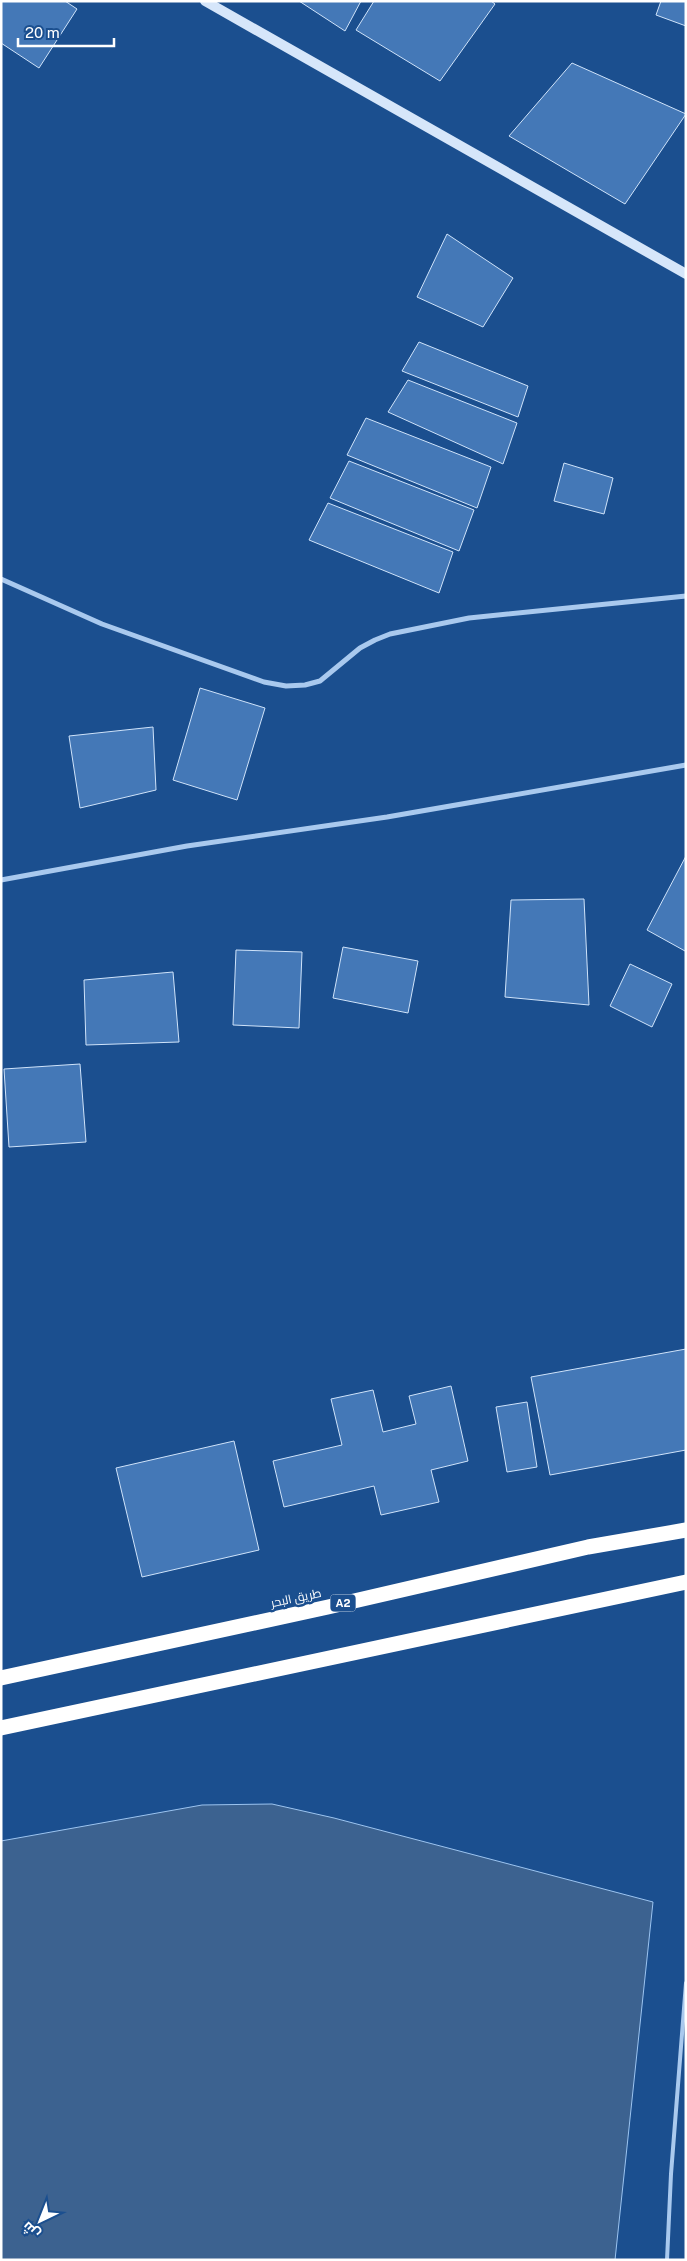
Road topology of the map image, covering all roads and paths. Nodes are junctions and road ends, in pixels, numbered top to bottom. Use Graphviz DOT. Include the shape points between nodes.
graph roads {
  1 [pos="205,1"];
  2 [pos="686,274"];
  3 [pos="1,579"];
  4 [pos="686,596"];
  5 [pos="686,765"];
  6 [pos="1,880"];
  7 [pos="686,1530"];
  8 [pos="686,1582"];
  9 [pos="1,1678"];
  10 [pos="1,1728"];
  11 [pos="686,1983"];
  12 [pos="667,2260"];
  1 -- 2 [label="main road"];
  3 -- 4 [label="street" via="102,624 264,682 286,686 320,681 360,648 390,634 469,618"];
  5 -- 6 [label="street" via="386,817 187,846"];
  7 -- 9 [label="highway, طريق البحر / A2" via="588,1547"];
  8 -- 10 [label="highway"];
  11 -- 12 [label="lane"];
}
